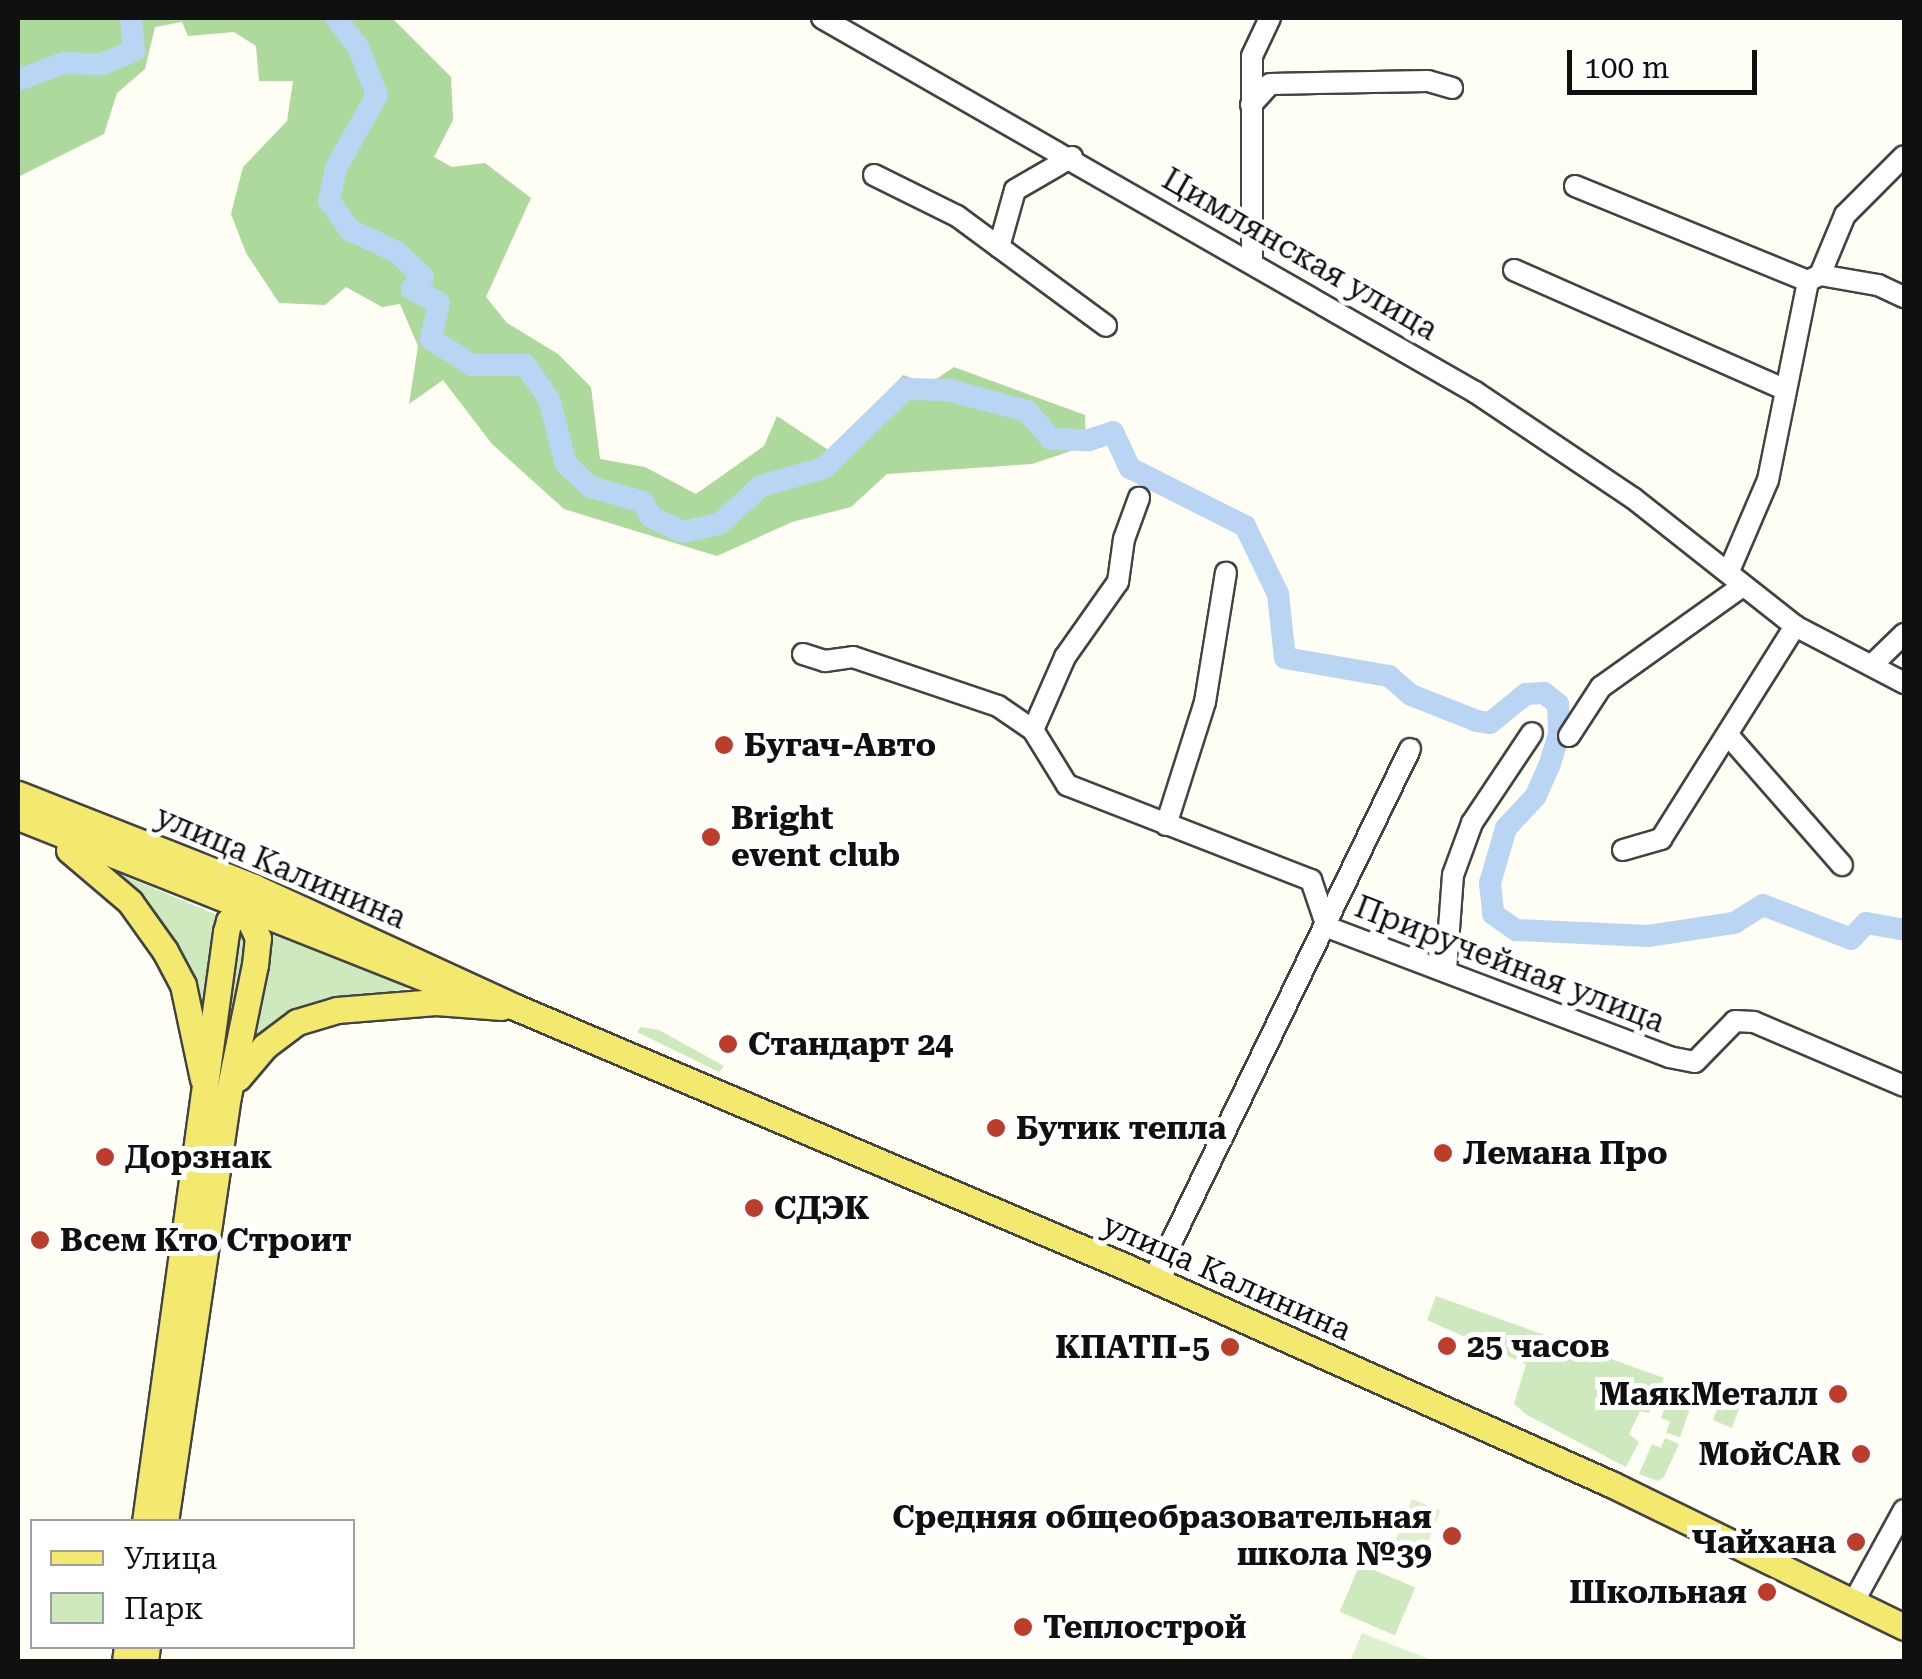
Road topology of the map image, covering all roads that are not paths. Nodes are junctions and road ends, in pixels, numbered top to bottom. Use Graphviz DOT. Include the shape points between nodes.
graph roads {
  1 [pos="822,18"];
  2 [pos="1270,18"];
  3 [pos="1452,88"];
  4 [pos="1249,109"];
  5 [pos="1904,156"];
  6 [pos="1072,158"];
  7 [pos="874,174"];
  8 [pos="1576,186"];
  9 [pos="999,247"];
  10 [pos="1252,259"];
  11 [pos="1514,270"];
  12 [pos="1814,278"];
  13 [pos="1904,298"];
  14 [pos="1106,326"];
  15 [pos="1786,390"];
  16 [pos="1139,498"];
  17 [pos="1226,573"];
  18 [pos="1735,579"];
  19 [pos="1796,626"];
  20 [pos="1904,634"];
  21 [pos="803,654"];
  22 [pos="1872,666"];
  23 [pos="1904,683"];
  24 [pos="1033,730"];
  25 [pos="1532,733"];
  26 [pos="1569,736"];
  27 [pos="1728,736"];
  28 [pos="1410,748"];
  29 [pos="18,794"];
  30 [pos="25,820"];
  31 [pos="1166,824"];
  32 [pos="1623,850"];
  33 [pos="1842,864"];
  34 [pos="250,900"];
  35 [pos="1327,927"];
  36 [pos="1446,970"];
  37 [pos="516,1007"];
  38 [pos="1904,1086"];
  39 [pos="217,1094"];
  40 [pos="1153,1280"];
  41 [pos="1904,1510"];
  42 [pos="146,1519"];
  43 [pos="165,1519"];
  44 [pos="1853,1603"];
  45 [pos="1904,1627"];
  1 -- 6 [label="street, Цимлянская улица"];
  2 -- 4 [label="street" via="1252,56"];
  3 -- 4 [label="street" via="1428,82 1270,84"];
  4 -- 10 [label="street"];
  5 -- 12 [label="street" via="1845,215"];
  6 -- 9 [label="street" via="1015,190"];
  6 -- 10 [label="street, Цимлянская улица"];
  7 -- 9 [label="street" via="957,216"];
  8 -- 12 [label="street"];
  9 -- 14 [label="street"];
  10 -- 18 [label="street, Цимлянская улица" via="1475,392"];
  11 -- 15 [label="street"];
  12 -- 13 [label="street" via="1878,285"];
  12 -- 15 [label="street"];
  15 -- 18 [label="street" via="1768,480"];
  16 -- 24 [label="street" via="1118,582 1065,657"];
  17 -- 31 [label="street" via="1205,702"];
  18 -- 19 [label="street, Цимлянская улица"];
  18 -- 26 [label="street" via="1601,687"];
  19 -- 22 [label="street, Цимлянская улица"];
  19 -- 27 [label="street"];
  20 -- 22 [label="street"];
  21 -- 24 [label="street, Приручейная улица" via="825,661 854,657 998,706"];
  22 -- 23 [label="street, Цимлянская улица"];
  24 -- 31 [label="street, Приручейная улица" via="1068,784"];
  25 -- 36 [label="street" via="1472,823 1453,874"];
  27 -- 32 [label="street" via="1661,839"];
  27 -- 33 [label="street"];
  28 -- 35 [label="street"];
  29 -- 34 [label="main road, улица Калинина"];
  30 -- 34 [label="main road, улица Калинина"];
  30 -- 39 [label="main road" via="104,874 165,951 183,985"];
  31 -- 35 [label="street, Приручейная улица" via="1311,880"];
  34 -- 37 [label="main road, улица Калинина"];
  34 -- 39 [label="main road" via="226,932"];
  35 -- 36 [label="street, Приручейная улица"];
  35 -- 40 [label="street"];
  36 -- 38 [label="street, Приручейная улица" via="1669,1056 1695,1062 1735,1021 1754,1022"];
  37 -- 39 [label="main road" via="376,1004 310,1018 264,1046"];
  37 -- 40 [label="main road, улица Калинина"];
  39 -- 42 [label="main road"];
  39 -- 43 [label="main road"];
  40 -- 44 [label="main road, улица Калинина" via="1611,1484"];
  41 -- 44 [label="street"];
  44 -- 45 [label="main road, улица Калинина"];
}
